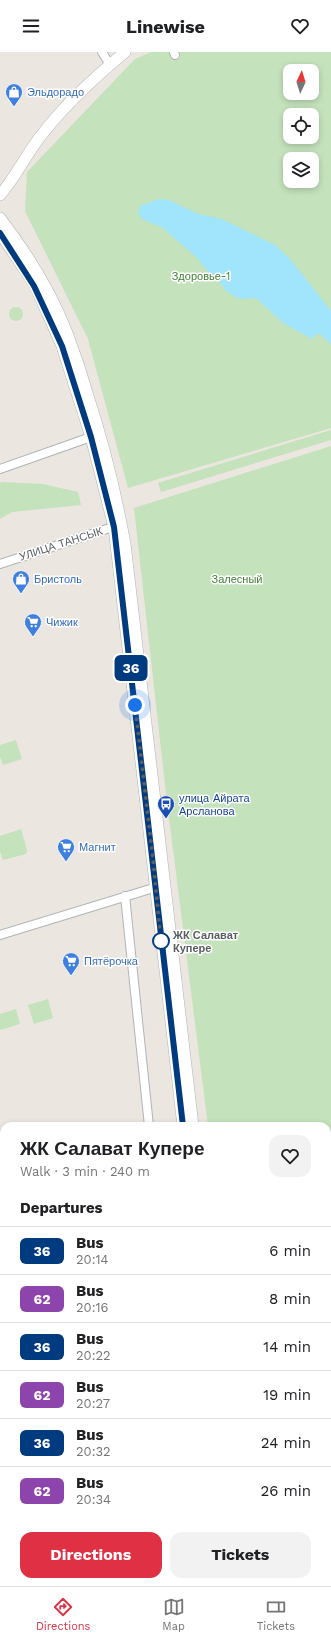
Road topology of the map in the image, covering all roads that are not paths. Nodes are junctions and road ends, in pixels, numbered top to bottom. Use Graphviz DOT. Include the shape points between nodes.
graph roads {
  1 [pos="102,52"];
  2 [pos="125,52"];
  3 [pos="110,65"];
  4 [pos="0,195"];
  5 [pos="0,218"];
  6 [pos="0,233"];
  7 [pos="91,437"];
  8 [pos="0,469"];
  9 [pos="118,526"];
  10 [pos="0,564"];
  11 [pos="160,886"];
  12 [pos="125,896"];
  13 [pos="0,935"];
  14 [pos="149,1122"];
  15 [pos="183,1122"];
  16 [pos="192,1122"];
  1 -- 3 [label="street"];
  2 -- 3 [label="street"];
  3 -- 4 [label="street" via="76,96 41,135 24,158 12,181"];
  5 -- 9 [label="street" via="48,291 67,333 101,435"];
  6 -- 7 [label="street" via="44,305 62,346"];
  7 -- 8 [label="street"];
  7 -- 9 [label="street"];
  9 -- 10 [label="street, УЛИЦА ТАНСЫК"];
  9 -- 11 [label="street"];
  11 -- 12 [label="street"];
  11 -- 15 [label="street"];
  11 -- 16 [label="street"];
  12 -- 13 [label="street"];
  12 -- 14 [label="street"];
}
